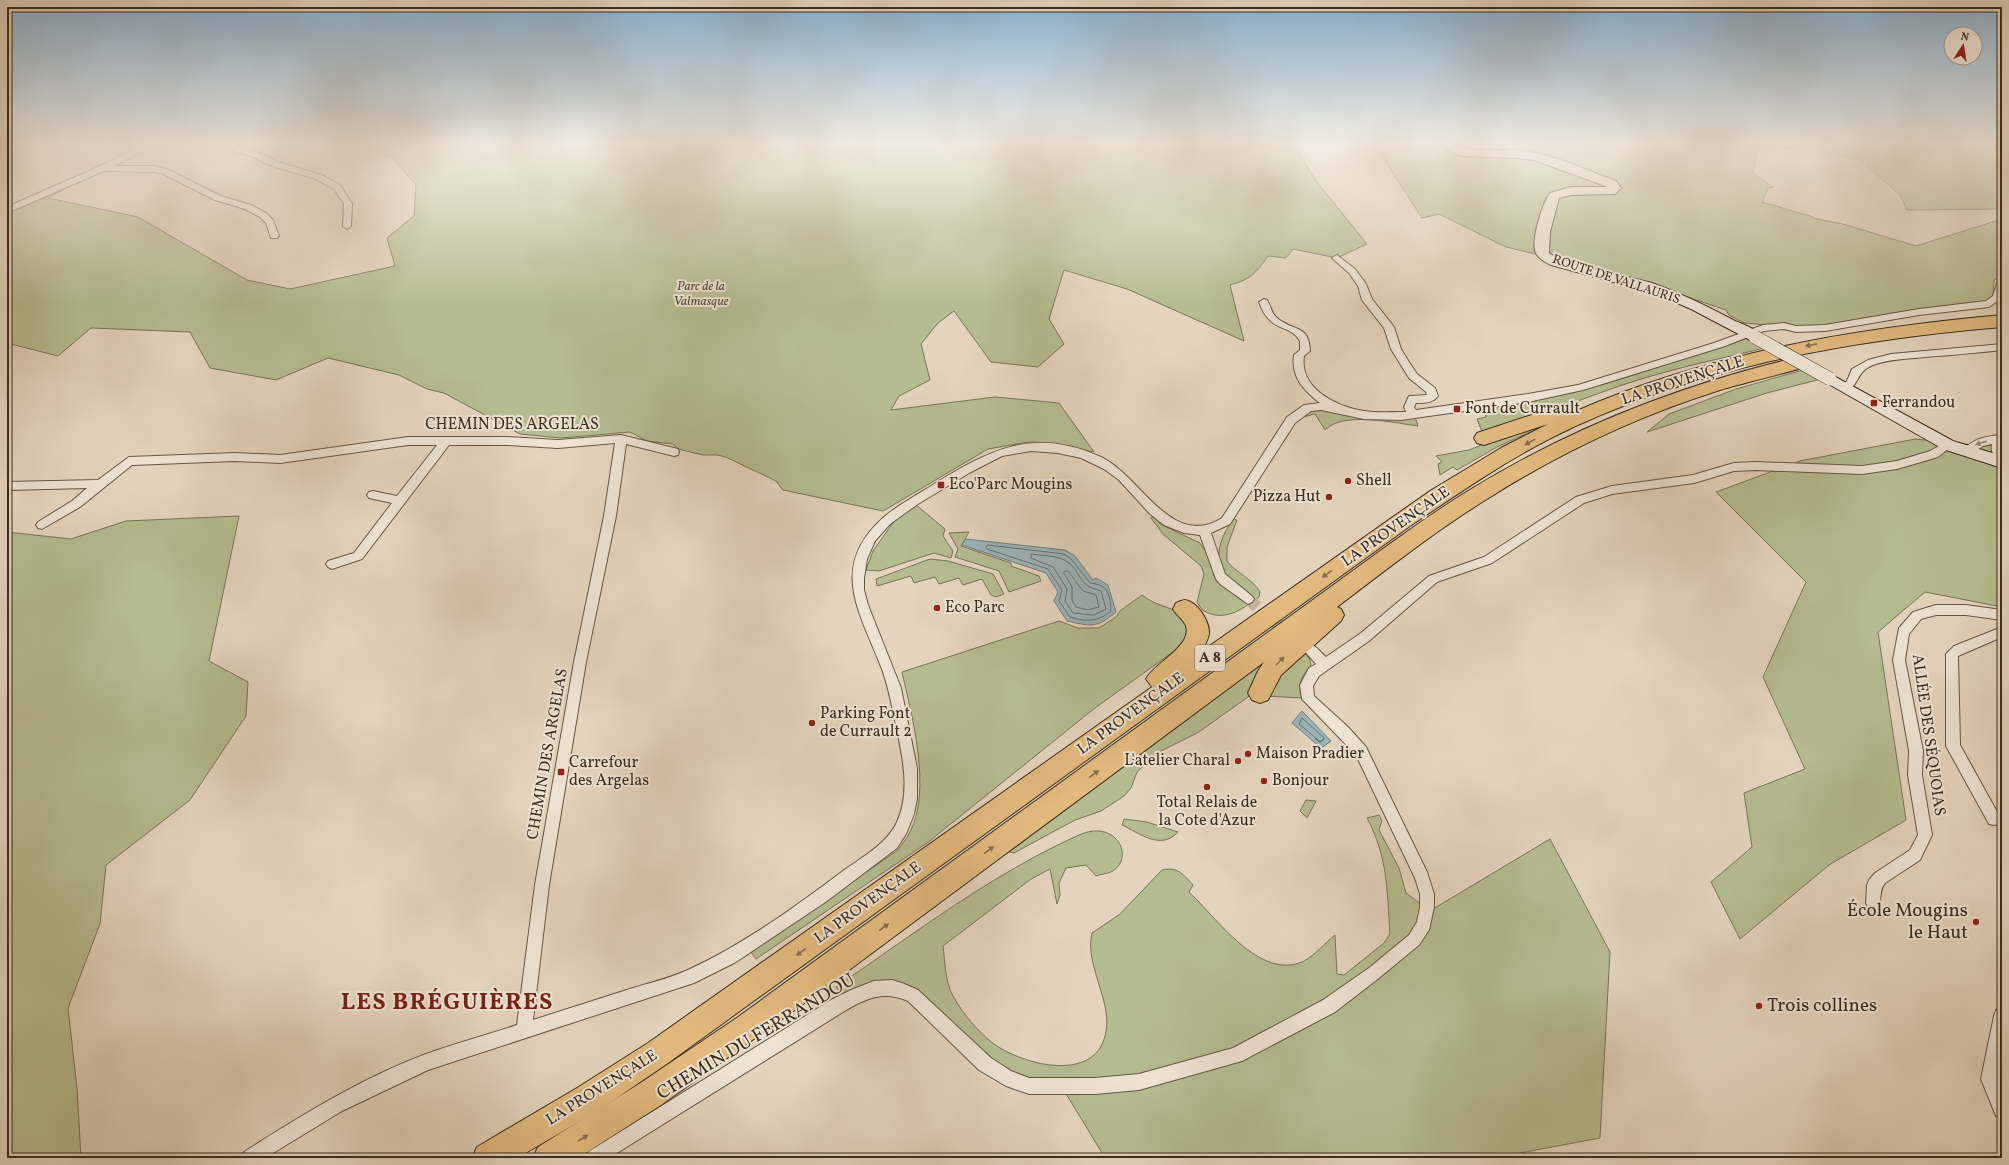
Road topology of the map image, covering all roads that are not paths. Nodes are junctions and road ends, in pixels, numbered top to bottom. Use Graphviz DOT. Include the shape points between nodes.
graph roads {
  1 [pos="38,196"];
  2 [pos="215,196"];
  3 [pos="343,196"];
  4 [pos="1554,196"];
  5 [pos="7,210"];
  6 [pos="347,226"];
  7 [pos="274,236"];
  8 [pos="1337,258"];
  9 [pos="2002,283"];
  10 [pos="1264,302"];
  11 [pos="2002,321"];
  12 [pos="2002,334"];
  13 [pos="1752,335"];
  14 [pos="2002,347"];
  15 [pos="1701,372"];
  16 [pos="1845,388"];
  17 [pos="1334,408"];
  18 [pos="1413,415"];
  19 [pos="1484,438"];
  20 [pos="621,439"];
  21 [pos="2000,439"];
  22 [pos="446,442"];
  23 [pos="1948,445"];
  24 [pos="674,452"];
  25 [pos="1968,452"];
  26 [pos="2002,458"];
  27 [pos="2002,462"];
  28 [pos="100,484"];
  29 [pos="7,486"];
  30 [pos="373,495"];
  31 [pos="400,502"];
  32 [pos="1446,516"];
  33 [pos="42,525"];
  34 [pos="1205,531"];
  35 [pos="332,564"];
  36 [pos="1254,603"];
  37 [pos="1184,609"];
  38 [pos="2002,616"];
  39 [pos="2002,632"];
  40 [pos="1308,648"];
  41 [pos="1325,664"];
  42 [pos="1177,665"];
  43 [pos="1260,693"];
  44 [pos="1994,820"];
  45 [pos="930,858"];
  46 [pos="1873,903"];
  47 [pos="871,953"];
  48 [pos="779,1004"];
  49 [pos="2002,1016"];
  50 [pos="524,1029"];
  51 [pos="2002,1110"];
  52 [pos="250,1158"];
  53 [pos="488,1158"];
  54 [pos="549,1158"];
  55 [pos="594,1158"];
  1 -- 5 [label="street"];
  2 -- 7 [label="street" via="248,207 263,215 270,222"];
  3 -- 6 [label="street" via="348,204"];
  4 -- 13 [label="main road, ROUTE DE VALLAURIS" via="1542,248 1545,256 1556,262 1675,297"];
  8 -- 18 [label="street" via="1352,271 1363,286 1367,300 1389,327 1396,349 1413,376 1431,390 1433,396 1428,399 1414,399 1409,407"];
  9 -- 13 [label="street" via="1998,297 1990,304 1918,312 1825,328 1796,329 1784,326 1756,330"];
  10 -- 17 [label="street" via="1266,312 1273,320 1301,333 1306,343 1305,352 1299,355 1297,363 1300,376 1305,386"];
  11 -- 15 [label="highway, LA PROVENÇALE / A 8, one-way" via="1927,327 1838,340"];
  12 -- 32 [label="highway, LA PROVENÇALE / A 8" via="1861,351 1784,366 1710,386 1640,411 1585,435 1524,467"];
  13 -- 16 [label="main road, ROUTE DE VALLAURIS, bridge"];
  13 -- 18 [label="street" via="1579,388"];
  14 -- 16 [label="street" via="1891,357 1868,363 1856,371 1851,383"];
  15 -- 19 [label="highway" via="1645,383"];
  15 -- 45 [label="highway, LA PROVENÇALE / A 8, one-way" via="1653,388 1545,434 1461,481"];
  16 -- 23 [label="main road, ROUTE DE VALLAURIS"];
  17 -- 18 [label="street" via="1382,417"];
  17 -- 34 [label="street" via="1308,408 1291,420 1226,521"];
  20 -- 22 [label="street, CHEMIN DES ARGELAS" via="558,444 507,441"];
  20 -- 24 [label="street"];
  20 -- 50 [label="street, CHEMIN DES ARGELAS" via="610,516 580,662 542,885"];
  21 -- 25 [label="street, one-way" via="1978,443"];
  21 -- 26 [label="street" via="1996,449"];
  22 -- 28 [label="street, CHEMIN DES ARGELAS" via="408,441 280,458 129,461"];
  22 -- 31 [label="street"];
  23 -- 25 [label="main road, ROUTE DE VALLAURIS"];
  23 -- 41 [label="street, CHEMIN DU FERRANDOU" via="1934,454 1897,465 1862,470 1755,466 1734,468 1694,479 1612,490 1580,500 1488,560 1433,579 1365,637"];
  25 -- 27 [label="main road, ROUTE DE VALLAURIS"];
  28 -- 29 [label="street"];
  28 -- 33 [label="street, CHEMIN DES ARGELAS" via="76,504"];
  30 -- 31 [label="street"];
  31 -- 35 [label="street" via="358,556"];
  43 -- 32 [label="highway, one-way" via="1266,678 1283,658 1387,572"];
  48 -- 32 [label="highway, LA PROVENÇALE / A 8, one-way"];
  34 -- 36 [label="street" via="1220,576"];
  34 -- 50 [label="street" via="1190,530 1169,523 1124,477 1106,465 1076,453 1048,448 1004,451 896,512 878,529 864,549 859,572 859,594 892,680 909,757 912,783 910,805 900,832 892,843 822,896 711,968 689,978"];
  36 -- 42 [label="highway" via="1240,622"];
  37 -- 42 [label="highway" via="1196,622 1198,636"];
  38 -- 46 [label="street, ALLÉE DES SÉQUOIAS" via="1966,610 1936,610 1917,615 1902,632 1899,660 1916,751 1915,775 1925,835 1915,855 1880,878 1874,885"];
  39 -- 44 [label="street" via="1952,654 1953,746"];
  40 -- 41 [label="street"];
  41 -- 55 [label="street, CHEMIN DU FERRANDOU" via="1310,676 1305,690 1308,699 1361,751 1422,877 1427,907 1424,925 1414,940 1329,1006 1236,1055 1189,1069 1139,1082 1095,1086 1029,1086 1006,1078 985,1064 913,995 888,987 876,988 860,992"];
  42 -- 45 [label="highway" via="996,798"];
  45 -- 53 [label="highway, LA PROVENÇALE / A 8, one-way" via="658,1053 588,1099"];
  47 -- 48 [label="highway"];
  54 -- 48 [label="highway, LA PROVENÇALE / A 8, one-way" via="667,1084"];
  49 -- 51 [label="street" via="1989,1079"];
  50 -- 52 [label="street" via="390,1077 354,1095"];
}
